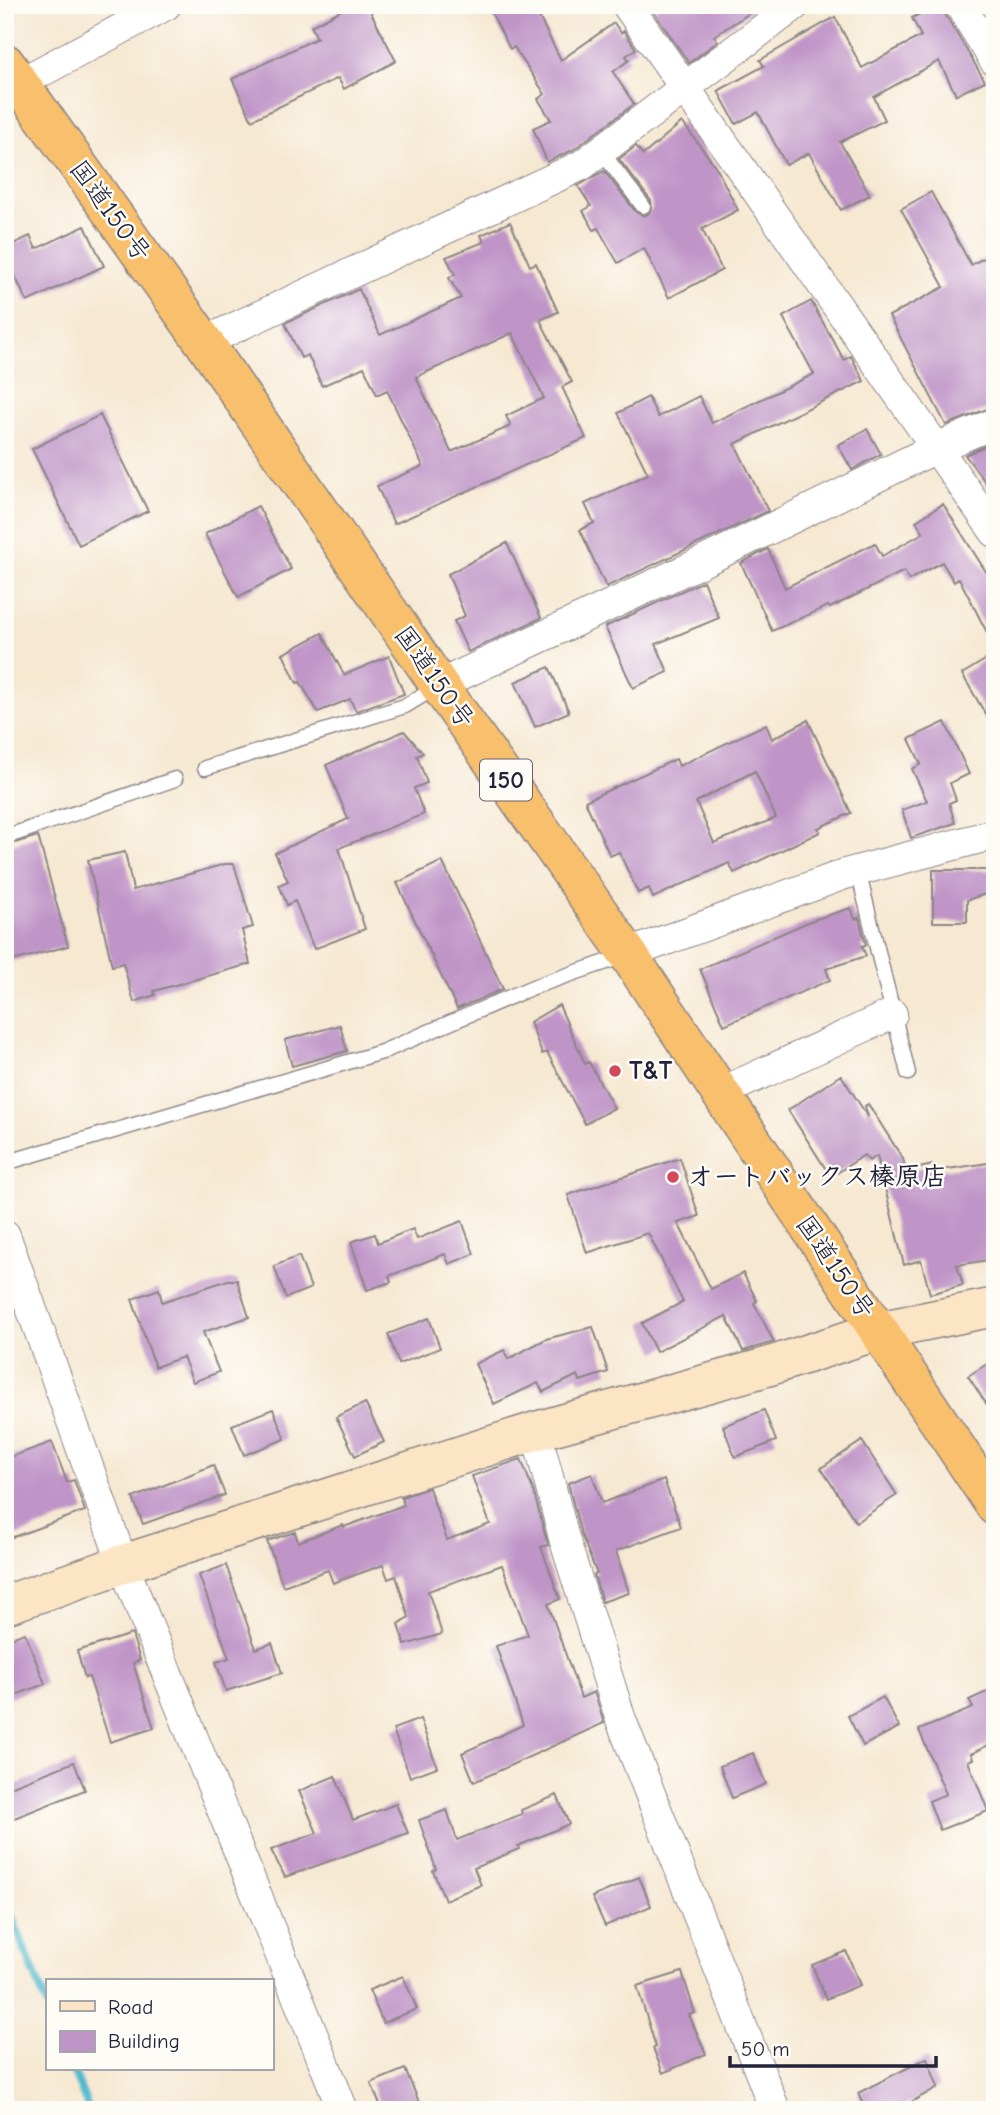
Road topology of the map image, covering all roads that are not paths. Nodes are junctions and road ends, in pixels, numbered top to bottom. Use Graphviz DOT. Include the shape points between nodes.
graph roads {
  1 [pos="166,5"];
  2 [pos="627,5"];
  3 [pos="795,5"];
  4 [pos="960,5"];
  5 [pos="995,61"];
  6 [pos="10,80"];
  7 [pos="685,88"];
  8 [pos="601,151"];
  9 [pos="643,206"];
  10 [pos="204,342"];
  11 [pos="995,423"];
  12 [pos="936,448"];
  13 [pos="995,532"];
  14 [pos="439,685"];
  15 [pos="205,768"];
  16 [pos="175,779"];
  17 [pos="995,834"];
  18 [pos="5,837"];
  19 [pos="858,871"];
  20 [pos="628,954"];
  21 [pos="892,1014"];
  22 [pos="908,1073"];
  23 [pos="720,1093"];
  24 [pos="5,1163"];
  25 [pos="5,1235"];
  26 [pos="995,1307"];
  27 [pos="877,1331"];
  28 [pos="536,1431"];
  29 [pos="995,1506"];
  30 [pos="123,1564"];
  31 [pos="5,1605"];
  32 [pos="343,2110"];
  33 [pos="775,2110"];
  1 -- 6 [label="street"];
  2 -- 7 [label="street"];
  3 -- 7 [label="street"];
  4 -- 5 [label="street"];
  6 -- 10 [label="highway, 国道150号 / 150"];
  7 -- 8 [label="street"];
  7 -- 12 [label="street"];
  8 -- 9 [label="lane"];
  8 -- 10 [label="street" via="582,165"];
  10 -- 14 [label="highway, 国道150号 / 150"];
  11 -- 12 [label="street"];
  12 -- 13 [label="street"];
  12 -- 14 [label="street"];
  14 -- 15 [label="lane" via="405,706"];
  14 -- 20 [label="highway, 国道150号 / 150"];
  16 -- 18 [label="lane"];
  17 -- 19 [label="street"];
  19 -- 20 [label="street"];
  19 -- 21 [label="lane"];
  20 -- 23 [label="highway, 国道150号 / 150"];
  20 -- 24 [label="lane" via="533,987 382,1052"];
  21 -- 22 [label="lane"];
  21 -- 23 [label="street"];
  23 -- 27 [label="highway, 国道150号 / 150"];
  25 -- 30 [label="street"];
  26 -- 27 [label="street"];
  27 -- 28 [label="street"];
  27 -- 29 [label="highway, 国道150号 / 150"];
  28 -- 30 [label="street"];
  28 -- 33 [label="street" via="621,1720"];
  30 -- 31 [label="street"];
  30 -- 32 [label="street"];
}
